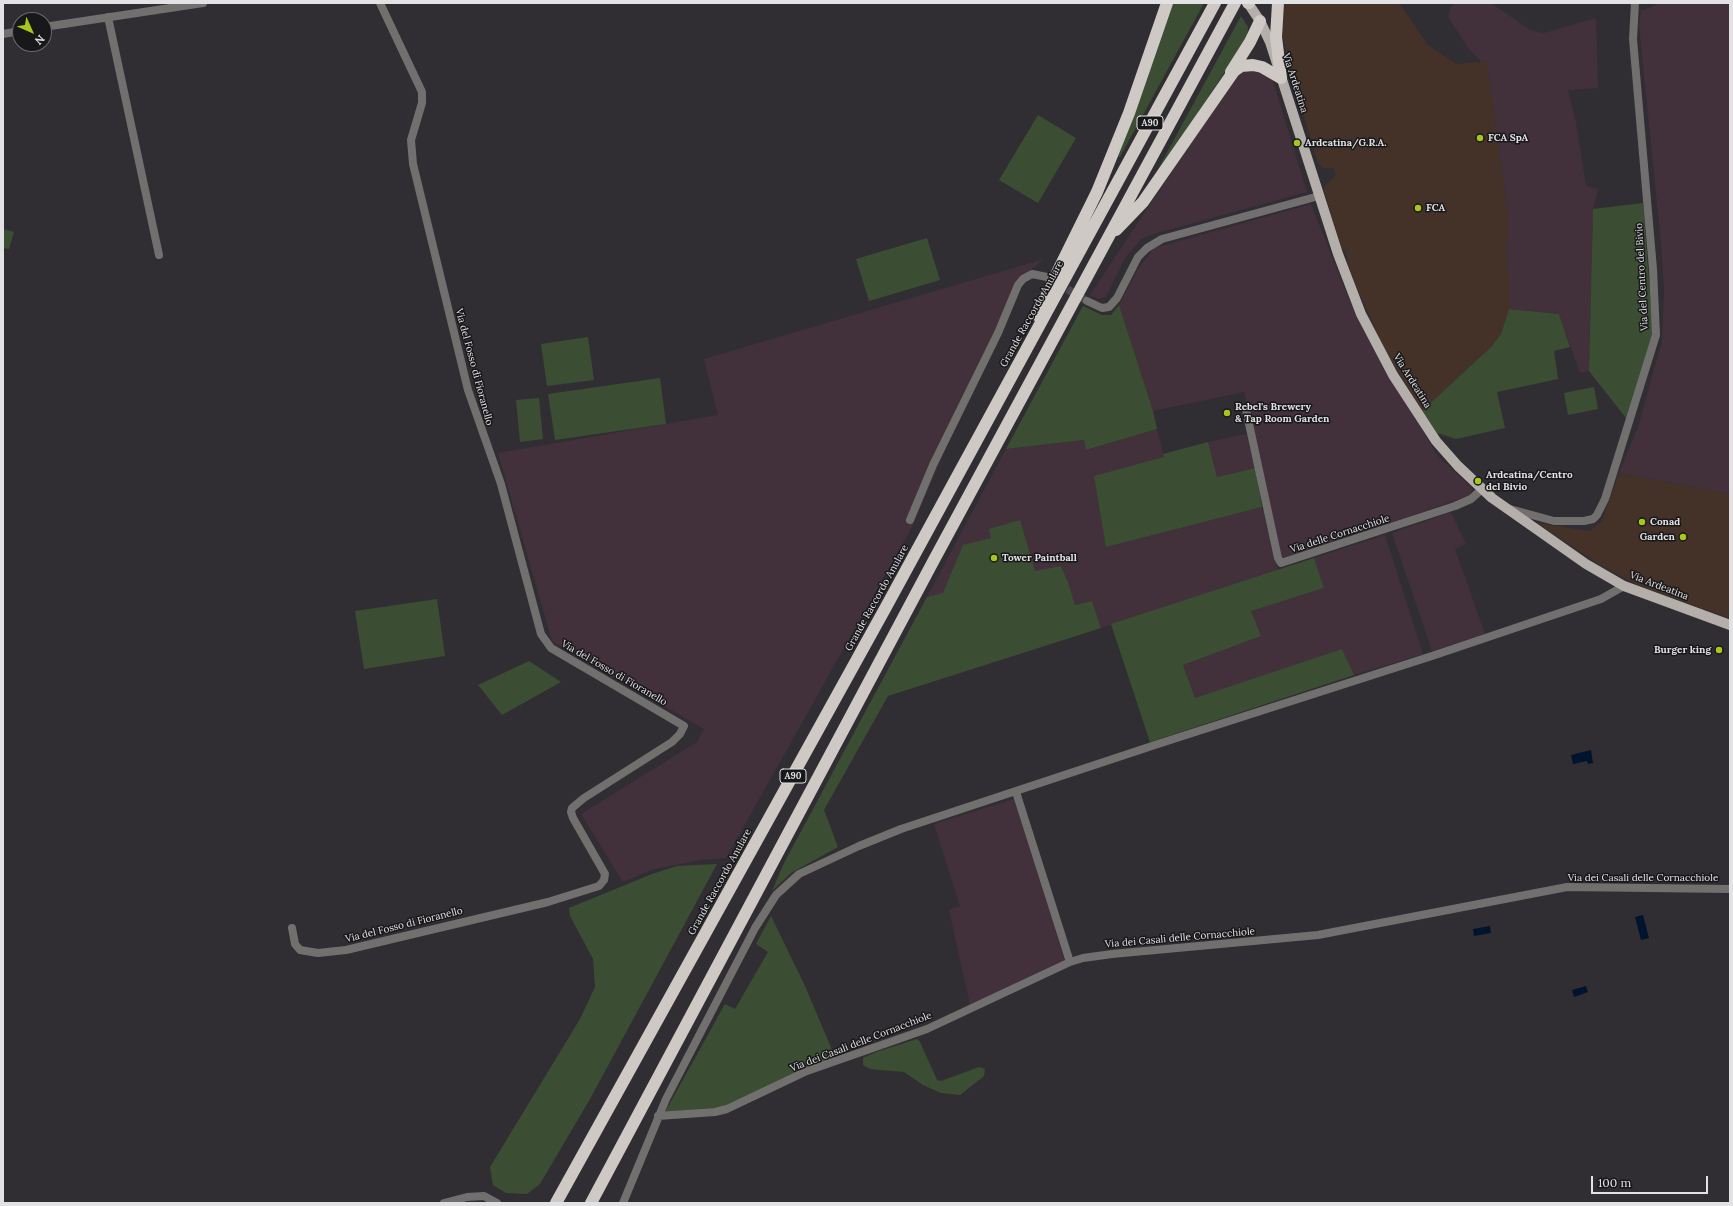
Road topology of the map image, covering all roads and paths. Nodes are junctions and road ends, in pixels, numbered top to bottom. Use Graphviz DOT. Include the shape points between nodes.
graph roads {
  1 [pos="203,3"];
  2 [pos="380,3"];
  3 [pos="1167,3"];
  4 [pos="1215,3"];
  5 [pos="1235,3"];
  6 [pos="1248,3"];
  7 [pos="1278,3"];
  8 [pos="1635,3"];
  9 [pos="108,18"];
  10 [pos="1260,21"];
  11 [pos="52,26"];
  12 [pos="1281,78"];
  13 [pos="1225,81"];
  14 [pos="1319,196"];
  15 [pos="1108,238"];
  16 [pos="159,255"];
  17 [pos="1047,277"];
  18 [pos="1087,301"];
  19 [pos="1028,348"];
  20 [pos="1246,410"];
  21 [pos="1482,489"];
  22 [pos="1504,507"];
  23 [pos="910,520"];
  24 [pos="1624,586"];
  25 [pos="1730,625"];
  26 [pos="1016,792"];
  27 [pos="1730,889"];
  28 [pos="292,928"];
  29 [pos="1070,962"];
  30 [pos="658,1116"];
  31 [pos="444,1203"];
  32 [pos="497,1203"];
  33 [pos="556,1203"];
  34 [pos="591,1203"];
  35 [pos="623,1203"];
  1 -- 9 [label="street"];
  2 -- 28 [label="street, Via del Fosso di Fioranello" via="422,92 422,103 412,135 412,159 468,390 500,484 541,634 551,648 684,726 672,742 572,808 573,818 605,874 599,886 548,902 346,950 318,953 300,950 295,944"];
  3 -- 19 [label="highway" via="1124,127 1090,207 1045,298"];
  4 -- 19 [label="highway, Grande Raccordo Anulare / A90"];
  5 -- 15 [label="highway, A90"];
  6 -- 10 [label="main road, Via Ardeatina"];
  7 -- 12 [label="highway" via="1276,37"];
  8 -- 22 [label="street, Via del Centro del Bivio" via="1633,39 1653,269 1656,335 1605,499 1594,519 1584,522 1554,521"];
  9 -- 11 [label="street"];
  9 -- 16 [label="street"];
  10 -- 12 [label="main road, Via Ardeatina" via="1270,42"];
  10 -- 13 [label="highway"];
  12 -- 13 [label="highway" via="1262,67 1249,64 1237,68"];
  12 -- 14 [label="main road, Via Ardeatina"];
  13 -- 15 [label="highway" via="1143,202"];
  14 -- 18 [label="street" via="1157,242 1147,248 1135,262 1117,298 1109,307 1102,308"];
  14 -- 21 [label="main road, Via Ardeatina" via="1361,314 1386,363 1436,441"];
  15 -- 34 [label="highway, A90"];
  17 -- 23 [label="street" via="1032,274 1022,279 1018,285 998,332 933,464"];
  19 -- 33 [label="highway, Grande Raccordo Anulare / A90"];
  20 -- 21 [label="street, Via delle Cornacchiole" via="1281,563 1455,506 1471,499"];
  21 -- 22 [label="main road, Via Ardeatina"];
  22 -- 24 [label="main road, Via Ardeatina" via="1586,564"];
  24 -- 25 [label="main road, Via Ardeatina"];
  24 -- 26 [label="street" via="1601,599 1548,617"];
  26 -- 29 [label="street"];
  26 -- 30 [label="street" via="901,829 859,846 805,871 783,887 755,928"];
  27 -- 29 [label="street, Via dei Casali delle Cornacchiole" via="1567,887 1318,935 1112,954"];
  29 -- 30 [label="street, Via dei Casali delle Cornacchiole" via="927,1029 807,1071 727,1109"];
  30 -- 35 [label="street"];
  31 -- 32 [label="street" via="484,1196"];
}
